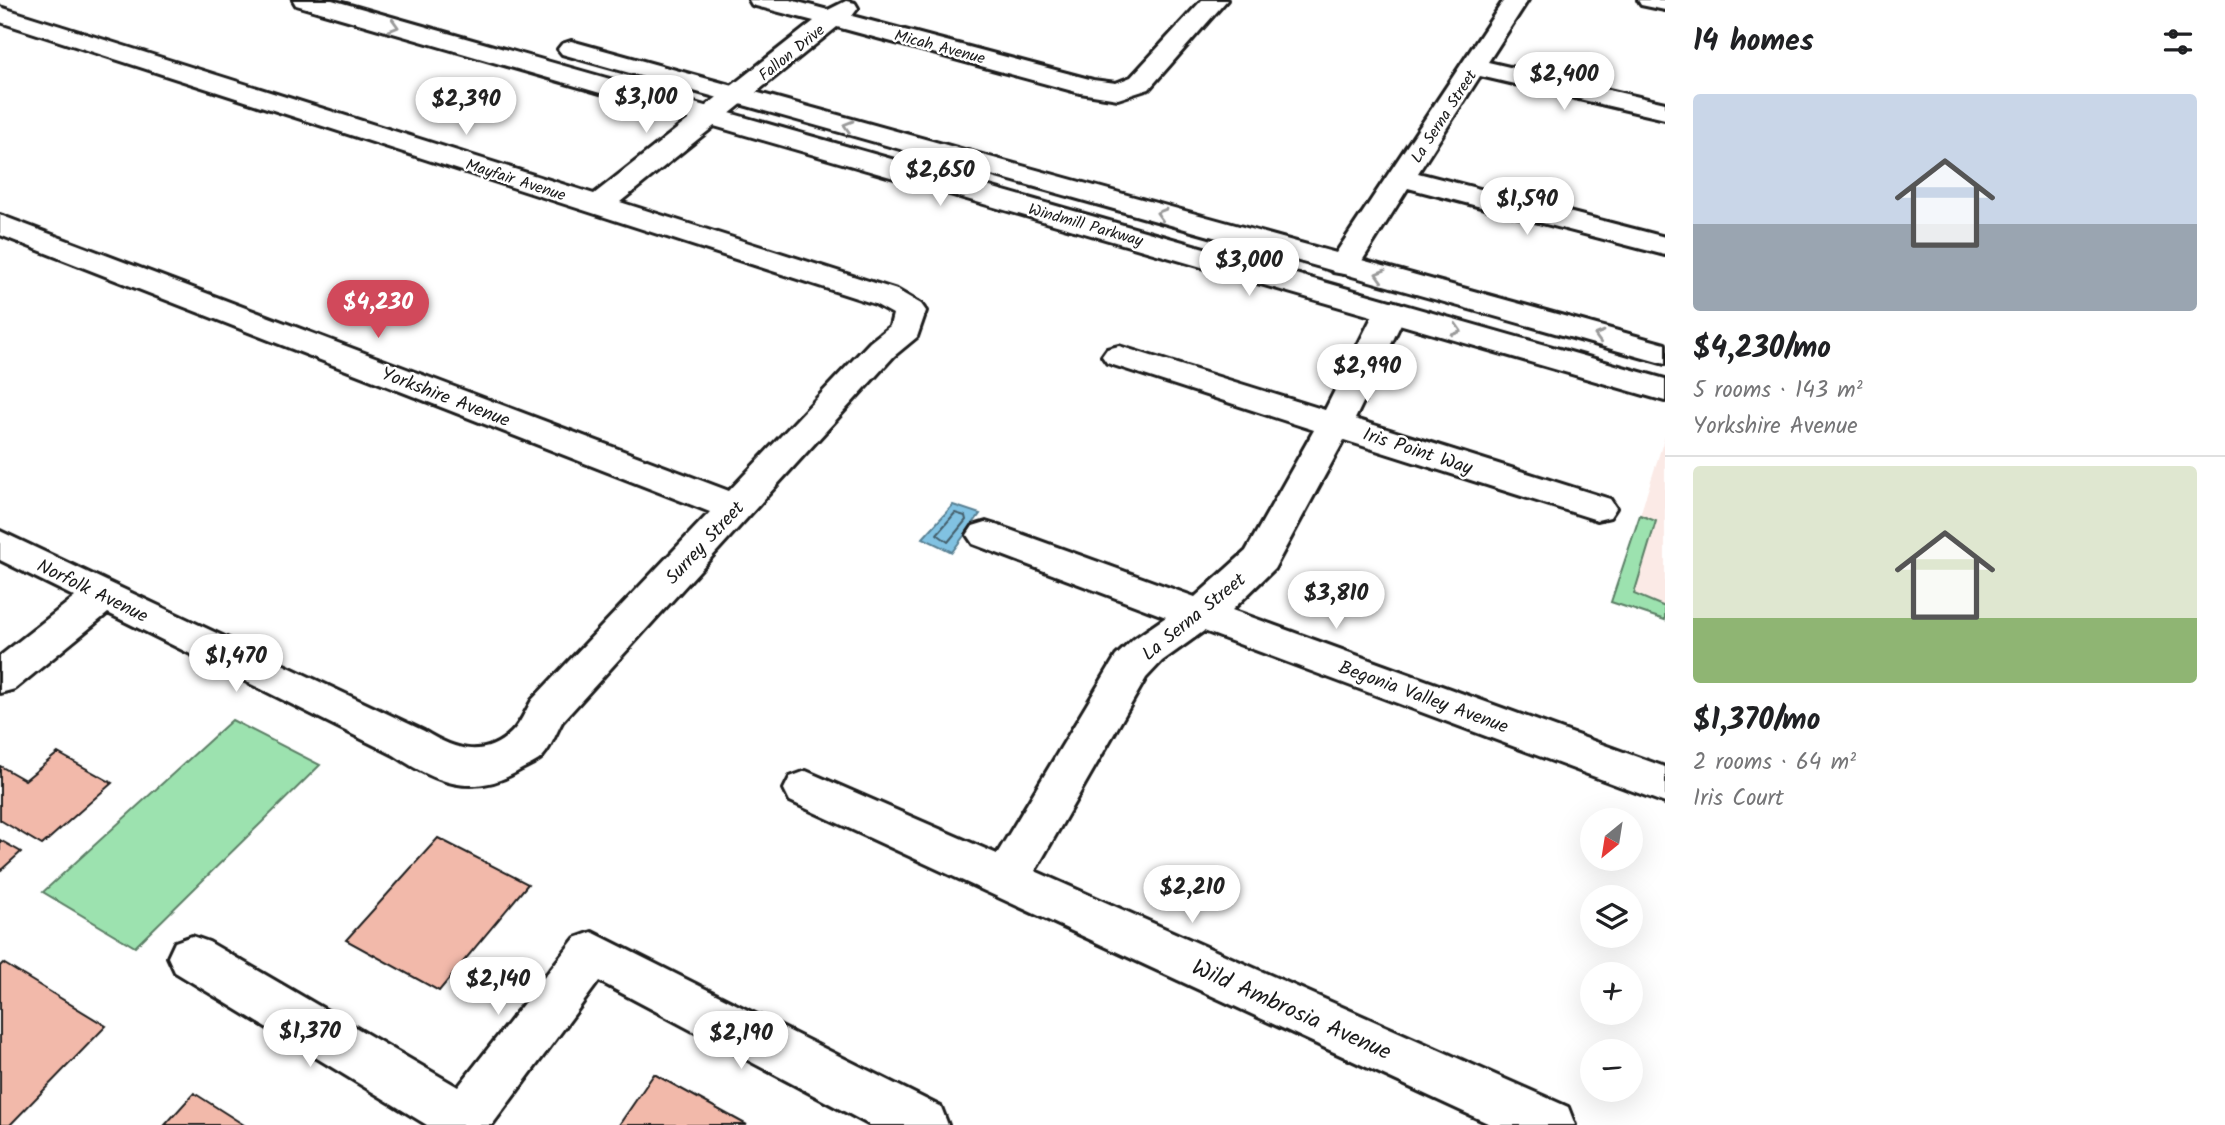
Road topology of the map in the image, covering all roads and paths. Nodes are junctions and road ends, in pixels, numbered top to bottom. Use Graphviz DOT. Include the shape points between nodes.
graph roads {
  1 [pos="305,0"];
  2 [pos="397,0"];
  3 [pos="761,0"];
  4 [pos="856,0"];
  5 [pos="1215,0"];
  6 [pos="1516,0"];
  7 [pos="1650,0"];
  8 [pos="1665,3"];
  9 [pos="0,14"];
  10 [pos="833,18"];
  11 [pos="1474,67"];
  12 [pos="724,105"];
  13 [pos="1665,111"];
  14 [pos="1403,178"];
  15 [pos="598,205"];
  16 [pos="0,224"];
  17 [pos="1665,246"];
  18 [pos="1344,265"];
  19 [pos="910,311"];
  20 [pos="1391,311"];
  21 [pos="1665,354"];
  22 [pos="1119,356"];
  23 [pos="1665,390"];
  24 [pos="1335,424"];
  25 [pos="736,508"];
  26 [pos="1597,508"];
  27 [pos="986,535"];
  28 [pos="0,544"];
  29 [pos="105,595"];
  30 [pos="1200,614"];
  31 [pos="0,678"];
  32 [pos="490,767"];
  33 [pos="1665,785"];
  34 [pos="806,789"];
  35 [pos="1006,880"];
  36 [pos="192,957"];
  37 [pos="462,1122"];
  38 [pos="922,1125"];
  39 [pos="1549,1125"];
  1 -- 12 [label="street, Windmill Parkway, one-way"];
  2 -- 12 [label="street, Windmill Parkway"];
  3 -- 10 [label="street, Micah Avenue"];
  4 -- 10 [label="street, Fallon Drive"];
  5 -- 10 [label="street, Micah Avenue" via="1140,83 1118,91"];
  6 -- 11 [label="street, La Serna Street"];
  7 -- 8 [label="street"];
  9 -- 15 [label="street, Mayfair Avenue"];
  10 -- 12 [label="street, Fallon Drive"];
  11 -- 13 [label="street"];
  11 -- 14 [label="street, La Serna Street"];
  12 -- 15 [label="street, Fallon Drive"];
  18 -- 12 [label="street, Windmill Parkway, one-way"];
  12 -- 20 [label="street, Windmill Parkway"];
  14 -- 17 [label="street"];
  14 -- 18 [label="street, La Serna Street"];
  15 -- 19 [label="street, Mayfair Avenue" via="886,297"];
  16 -- 25 [label="street, Yorkshire Avenue"];
  21 -- 18 [label="street, Windmill Parkway, one-way"];
  19 -- 25 [label="street, Surrey Street" via="905,330 882,349"];
  20 -- 23 [label="street, Windmill Parkway, one-way"];
  20 -- 24 [label="street, La Serna Street"];
  22 -- 24 [label="street, Iris Point Way"];
  24 -- 26 [label="street, Iris Point Way"];
  24 -- 30 [label="street, La Serna Street" via="1260,560"];
  25 -- 32 [label="street, Surrey Street" via="547,711 527,744"];
  27 -- 30 [label="street, Begonia Valley Avenue"];
  28 -- 29 [label="street, Norfolk Avenue"];
  29 -- 31 [label="street"];
  29 -- 32 [label="street, Norfolk Avenue" via="409,743 443,765"];
  30 -- 33 [label="street, Begonia Valley Avenue"];
  30 -- 35 [label="street, La Serna Street" via="1131,667"];
  34 -- 35 [label="street, Wild Ambrosia Avenue"];
  35 -- 39 [label="street, Wild Ambrosia Avenue"];
  36 -- 37 [label="street"];
  37 -- 38 [label="street" via="592,953"];
}
